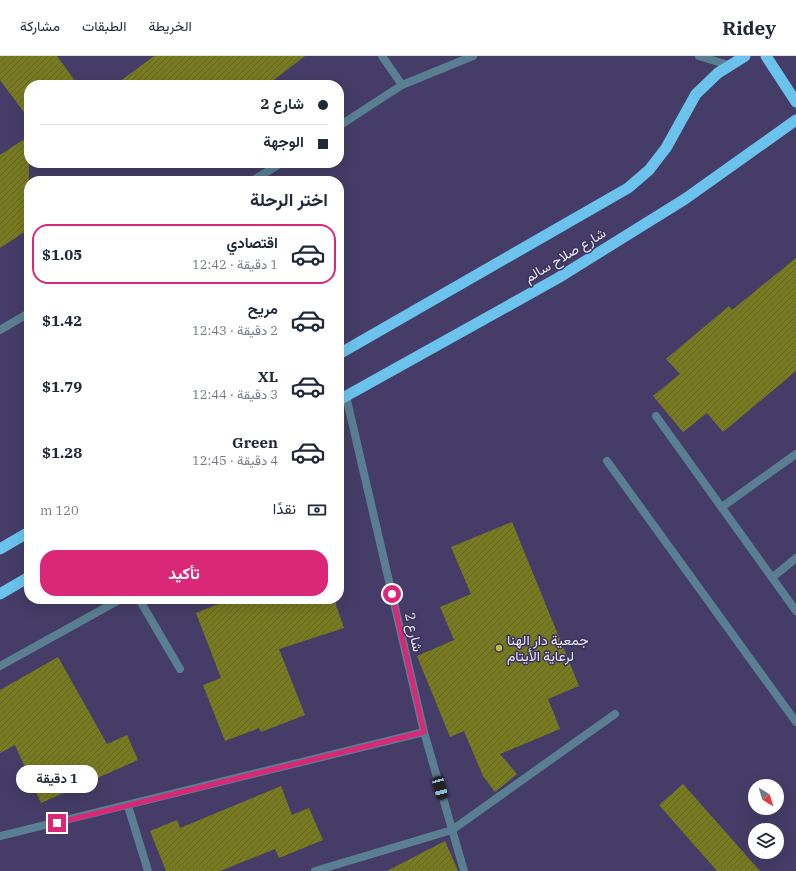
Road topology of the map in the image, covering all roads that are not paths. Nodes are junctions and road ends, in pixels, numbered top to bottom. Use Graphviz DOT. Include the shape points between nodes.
graph roads {
  1 [pos="382,56"];
  2 [pos="473,56"];
  3 [pos="699,56"];
  4 [pos="745,56"];
  5 [pos="766,56"];
  6 [pos="728,66"];
  7 [pos="402,85"];
  8 [pos="796,102"];
  9 [pos="796,120"];
  10 [pos="344,123"];
  11 [pos="273,168"];
  12 [pos="260,176"];
  13 [pos="24,316"];
  14 [pos="0,330"];
  15 [pos="344,351"];
  16 [pos="344,397"];
  17 [pos="344,406"];
  18 [pos="656,416"];
  19 [pos="796,454"];
  20 [pos="607,461"];
  21 [pos="722,507"];
  22 [pos="24,535"];
  23 [pos="0,549"];
  24 [pos="796,558"];
  25 [pos="773,577"];
  26 [pos="24,580"];
  27 [pos="0,594"];
  28 [pos="112,604"];
  29 [pos="142,604"];
  30 [pos="796,611"];
  31 [pos="0,666"];
  32 [pos="180,669"];
  33 [pos="615,714"];
  34 [pos="796,722"];
  35 [pos="424,732"];
  36 [pos="128,806"];
  37 [pos="452,830"];
  38 [pos="0,836"];
  39 [pos="148,871"];
  40 [pos="315,871"];
  41 [pos="464,871"];
  1 -- 7 [label="street"];
  2 -- 7 [label="street"];
  3 -- 6 [label="street"];
  4 -- 6 [label="highway, شارع صلاح سالم"];
  5 -- 8 [label="highway"];
  6 -- 15 [label="highway, شارع صلاح سالم" via="696,94 666,148 649,170 628,188"];
  7 -- 10 [label="street"];
  9 -- 16 [label="highway, شارع صلاح سالم" via="685,199 558,278"];
  11 -- 12 [label="street"];
  13 -- 14 [label="street"];
  17 -- 35 [label="street, شارع 2"];
  18 -- 21 [label="street"];
  19 -- 21 [label="street"];
  20 -- 34 [label="street"];
  21 -- 25 [label="street"];
  22 -- 23 [label="highway"];
  24 -- 25 [label="street"];
  25 -- 30 [label="street"];
  26 -- 27 [label="highway"];
  28 -- 31 [label="street"];
  29 -- 32 [label="street"];
  33 -- 37 [label="street"];
  35 -- 36 [label="street"];
  35 -- 37 [label="street, شارع 2"];
  36 -- 38 [label="street"];
  36 -- 39 [label="street"];
  37 -- 40 [label="street"];
  37 -- 41 [label="street, شارع 2"];
}
